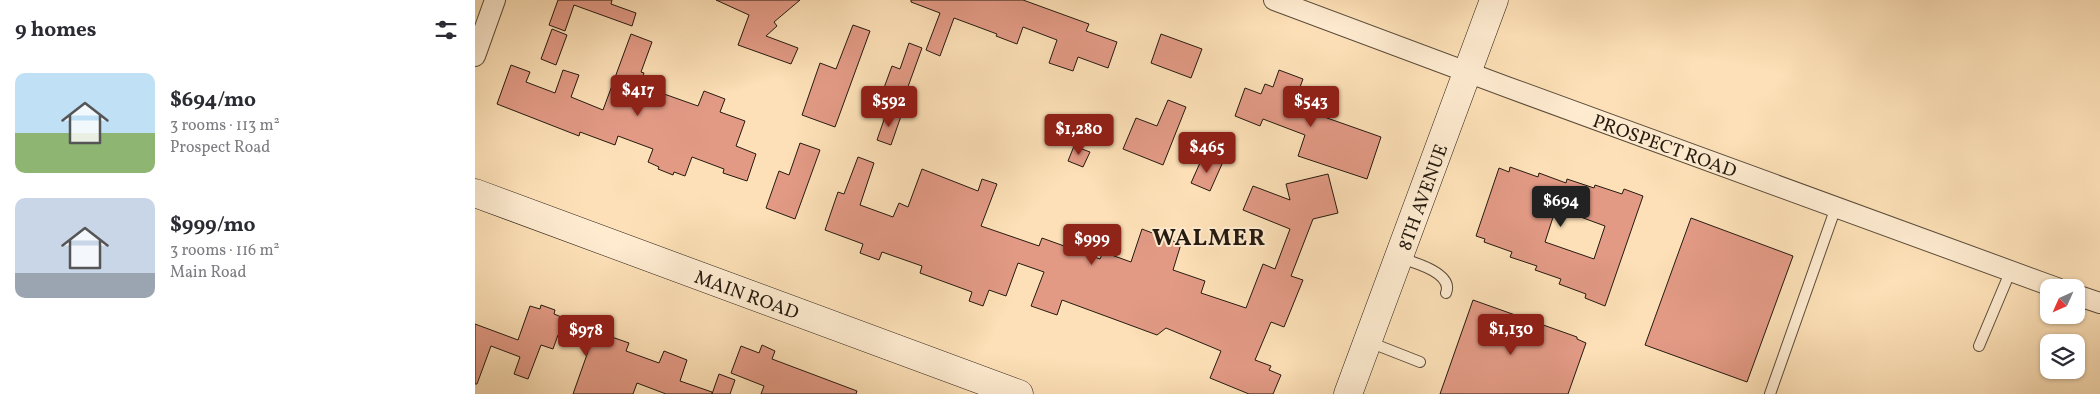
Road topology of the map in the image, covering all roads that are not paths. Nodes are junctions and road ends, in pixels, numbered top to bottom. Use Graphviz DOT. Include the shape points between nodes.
graph roads {
  1 [pos="495,0"];
  2 [pos="1274,0"];
  3 [pos="1494,0"];
  4 [pos="475,56"];
  5 [pos="1468,72"];
  6 [pos="475,193"];
  7 [pos="1835,207"];
  8 [pos="1399,258"];
  9 [pos="2011,270"];
  10 [pos="2040,281"];
  11 [pos="1445,293"];
  12 [pos="2085,297"];
  13 [pos="2100,303"];
  14 [pos="1368,341"];
  15 [pos="1979,346"];
  16 [pos="1420,362"];
  17 [pos="1019,394"];
  18 [pos="1348,394"];
  19 [pos="1770,394"];
  1 -- 4 [label="street"];
  2 -- 5 [label="street, PROSPECT ROAD"];
  3 -- 5 [label="street, 8TH AVENUE"];
  5 -- 7 [label="street, PROSPECT ROAD"];
  5 -- 8 [label="street, 8TH AVENUE"];
  6 -- 17 [label="street, MAIN ROAD"];
  7 -- 9 [label="street, PROSPECT ROAD"];
  7 -- 19 [label="lane"];
  8 -- 11 [label="lane" via="1420,264 1437,274 1446,282"];
  8 -- 14 [label="street, 8TH AVENUE"];
  9 -- 10 [label="street, PROSPECT ROAD"];
  9 -- 15 [label="lane"];
  12 -- 13 [label="street"];
  14 -- 16 [label="lane"];
  14 -- 18 [label="street, 8TH AVENUE"];
}
